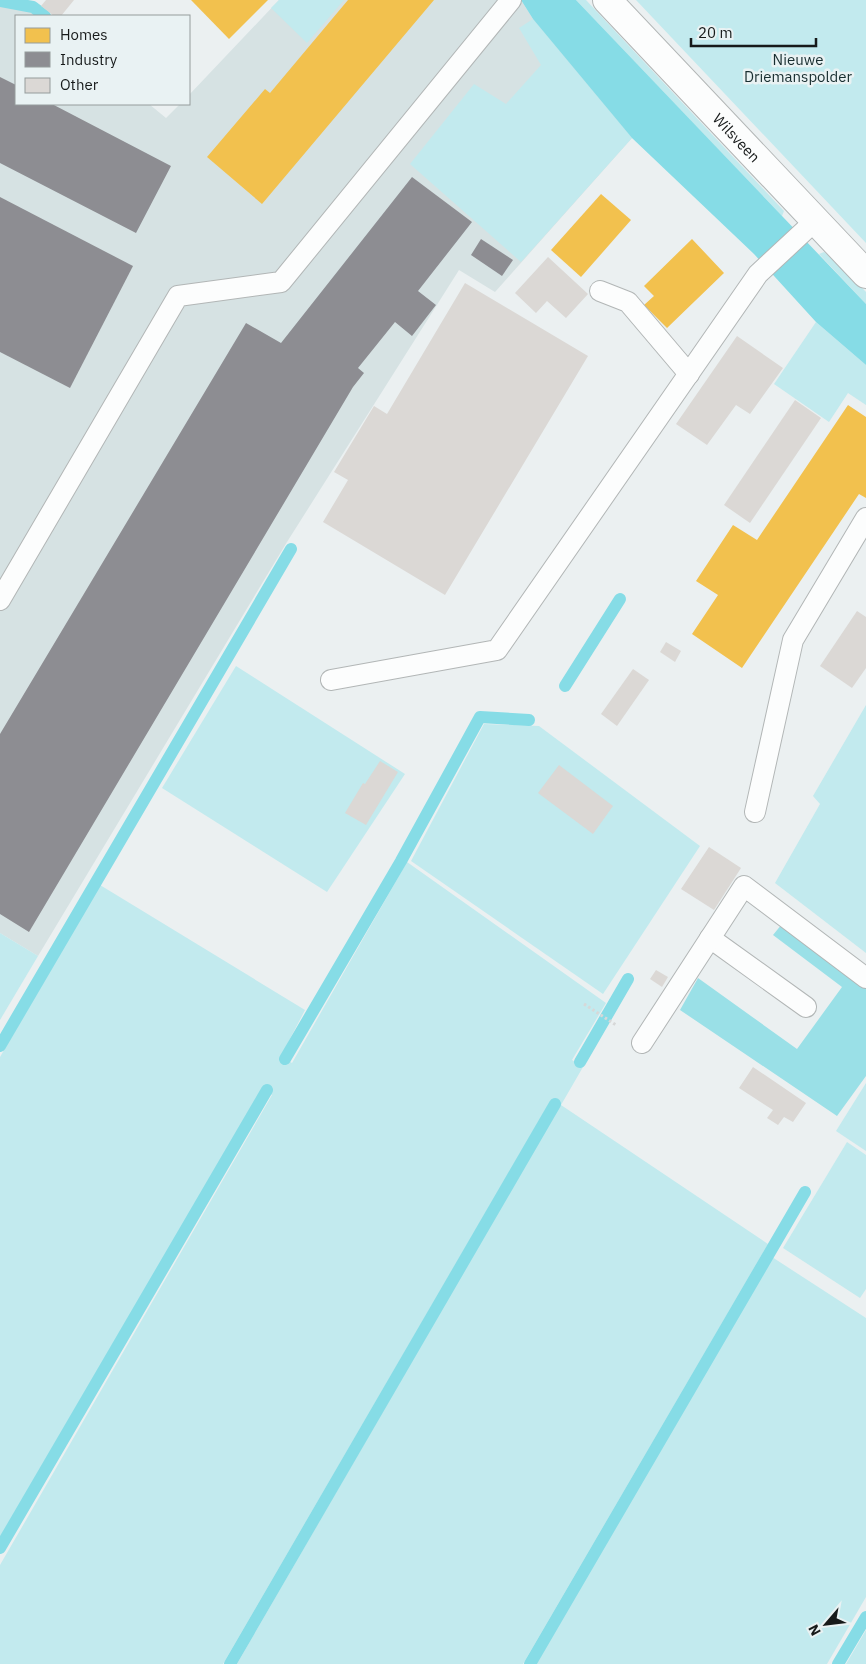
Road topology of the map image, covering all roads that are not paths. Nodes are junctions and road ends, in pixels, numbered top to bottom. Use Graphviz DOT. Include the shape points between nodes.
graph roads {
  1 [pos="607,0"];
  2 [pos="507,4"];
  3 [pos="809,226"];
  4 [pos="866,274"];
  5 [pos="600,291"];
  6 [pos="689,374"];
  7 [pos="866,518"];
  8 [pos="0,600"];
  9 [pos="331,680"];
  10 [pos="755,812"];
  11 [pos="710,938"];
  12 [pos="866,978"];
  13 [pos="806,1007"];
  14 [pos="642,1043"];
  1 -- 3 [label="street, Wilsveen"];
  2 -- 8 [label="lane" via="281,282 178,296"];
  3 -- 4 [label="street, Wilsveen"];
  3 -- 6 [label="lane" via="758,274"];
  5 -- 6 [label="lane" via="628,302"];
  6 -- 9 [label="lane" via="497,650"];
  7 -- 10 [label="lane" via="793,640"];
  11 -- 12 [label="lane" via="744,886"];
  11 -- 13 [label="lane"];
  11 -- 14 [label="lane"];
}
